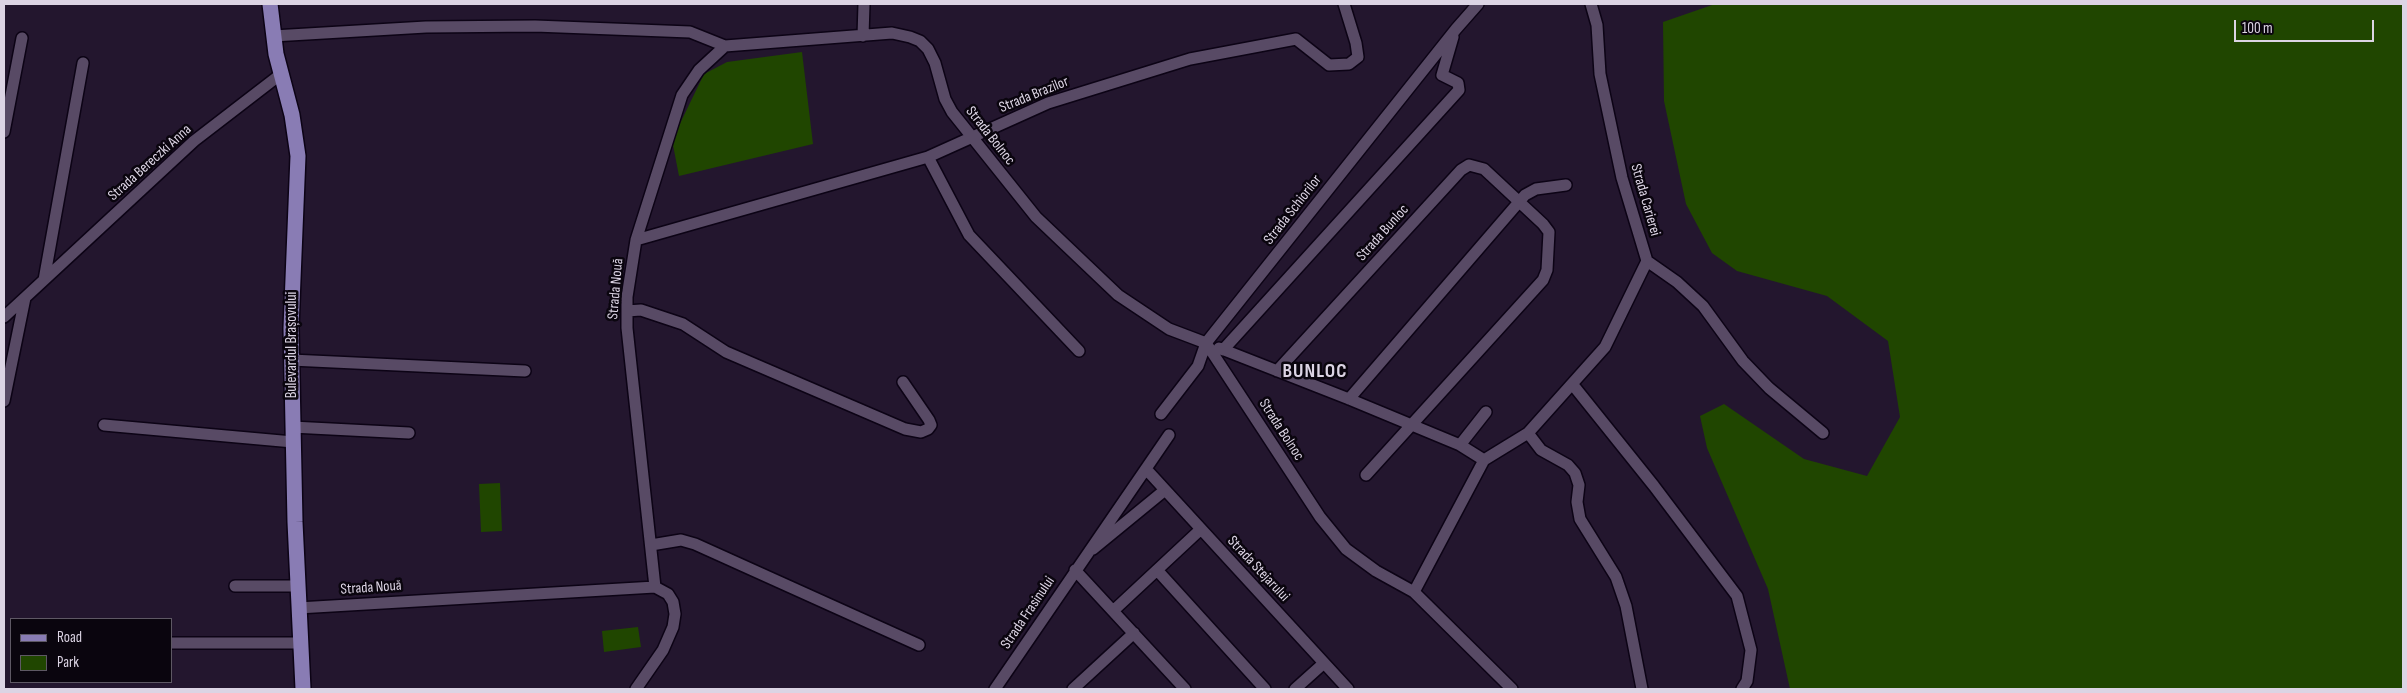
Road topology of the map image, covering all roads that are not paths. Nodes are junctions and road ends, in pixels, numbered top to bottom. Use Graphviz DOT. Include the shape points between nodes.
graph roads {
  1 [pos="270,4"];
  2 [pos="864,4"];
  3 [pos="1344,4"];
  4 [pos="1478,4"];
  5 [pos="1591,4"];
  6 [pos="1456,29"];
  7 [pos="273,36"];
  8 [pos="863,36"];
  9 [pos="22,38"];
  10 [pos="725,46"];
  11 [pos="83,63"];
  12 [pos="281,74"];
  13 [pos="4,132"];
  14 [pos="972,138"];
  15 [pos="928,157"];
  16 [pos="1566,184"];
  17 [pos="1520,201"];
  18 [pos="636,240"];
  19 [pos="1647,261"];
  20 [pos="44,280"];
  21 [pos="26,298"];
  22 [pos="627,311"];
  23 [pos="4,318"];
  24 [pos="1206,343"];
  25 [pos="1224,350"];
  26 [pos="1079,351"];
  27 [pos="291,360"];
  28 [pos="525,371"];
  29 [pos="1277,372"];
  30 [pos="903,382"];
  31 [pos="1573,385"];
  32 [pos="1349,398"];
  33 [pos="4,401"];
  34 [pos="1486,412"];
  35 [pos="1161,414"];
  36 [pos="1410,424"];
  37 [pos="104,425"];
  38 [pos="409,433"];
  39 [pos="1528,433"];
  40 [pos="1822,433"];
  41 [pos="293,435"];
  42 [pos="1169,435"];
  43 [pos="1460,445"];
  44 [pos="1484,460"];
  45 [pos="1146,469"];
  46 [pos="1366,475"];
  47 [pos="1165,490"];
  48 [pos="1201,529"];
  49 [pos="651,545"];
  50 [pos="1086,554"];
  51 [pos="1075,570"];
  52 [pos="1157,570"];
  53 [pos="235,586"];
  54 [pos="297,586"];
  55 [pos="655,587"];
  56 [pos="1414,592"];
  57 [pos="298,608"];
  58 [pos="1113,610"];
  59 [pos="1134,633"];
  60 [pos="300,643"];
  61 [pos="172,644"];
  62 [pos="919,645"];
  63 [pos="1324,663"];
  64 [pos="303,689"];
  65 [pos="636,689"];
  66 [pos="995,689"];
  67 [pos="1073,689"];
  68 [pos="1185,689"];
  69 [pos="1265,689"];
  70 [pos="1295,689"];
  71 [pos="1348,689"];
  72 [pos="1512,689"];
  73 [pos="1642,689"];
  74 [pos="1742,689"];
  1 -- 7 [label="main road, Bulevardul Brașovului"];
  2 -- 8 [label="street"];
  3 -- 14 [label="street, Strada Brazilor" via="1358,57 1349,64 1329,65 1296,39 1190,59 1048,103"];
  4 -- 6 [label="street, Strada Schiorilor"];
  5 -- 19 [label="street, Strada Carierei" via="1597,24 1600,74 1622,178"];
  6 -- 24 [label="street, Strada Schiorilor"];
  6 -- 25 [label="street, Strada Schiorilor" via="1442,76 1458,84 1459,90"];
  7 -- 10 [label="street, Strada Bolnoc" via="426,27 535,26 690,32"];
  7 -- 12 [label="main road, Bulevardul Brașovului"];
  8 -- 10 [label="street, Strada Bolnoc"];
  8 -- 14 [label="street, Strada Bolnoc" via="892,33 910,37 928,48 945,99"];
  9 -- 13 [label="street"];
  10 -- 18 [label="street, Strada Nouă" via="699,70 682,95"];
  11 -- 20 [label="street"];
  12 -- 20 [label="street, Strada Bereczki Anna" via="194,142"];
  12 -- 27 [label="main road, Bulevardul Brașovului" via="294,128 298,166"];
  14 -- 15 [label="street, Strada Brazilor"];
  14 -- 24 [label="street, Strada Bolnoc" via="1036,217 1118,295 1169,328"];
  15 -- 18 [label="street, Strada Brazilor"];
  15 -- 26 [label="street" via="969,235"];
  16 -- 17 [label="street" via="1536,189"];
  17 -- 29 [label="street, Strada Bunloc" via="1484,169 1468,165"];
  17 -- 32 [label="street"];
  17 -- 36 [label="street, Strada Bunloc" via="1549,232 1547,270 1543,280"];
  18 -- 22 [label="street, Strada Nouă"];
  19 -- 31 [label="street" via="1605,347"];
  19 -- 40 [label="street" via="1703,306 1743,361"];
  20 -- 21 [label="street, Strada Bereczki Anna"];
  21 -- 23 [label="street, Strada Bereczki Anna"];
  21 -- 33 [label="street"];
  22 -- 30 [label="street" via="641,310 683,324 726,352 904,429 921,432 928,429 931,425 929,420"];
  22 -- 49 [label="street, Strada Nouă"];
  24 -- 25 [label="street"];
  24 -- 35 [label="street, Strada Schiorilor" via="1198,366"];
  24 -- 56 [label="street, Strada Bolnoc" via="1320,517 1346,549 1376,571"];
  25 -- 29 [label="street"];
  27 -- 28 [label="street"];
  27 -- 41 [label="main road, Bulevardul Brașovului"];
  29 -- 32 [label="street"];
  31 -- 39 [label="street"];
  31 -- 74 [label="street" via="1736,596 1751,650 1748,676"];
  32 -- 36 [label="street"];
  34 -- 43 [label="street"];
  36 -- 43 [label="street"];
  36 -- 46 [label="street"];
  37 -- 41 [label="street"];
  38 -- 41 [label="street"];
  39 -- 44 [label="street"];
  39 -- 73 [label="street" via="1541,450 1568,465 1574,473 1579,485 1580,519 1616,577 1623,599"];
  41 -- 54 [label="main road, Bulevardul Brașovului"];
  42 -- 45 [label="street, Strada Frasinului"];
  43 -- 44 [label="street"];
  44 -- 56 [label="street"];
  45 -- 47 [label="street, Strada Stejarului"];
  45 -- 50 [label="street, Strada Frasinului"];
  47 -- 48 [label="street, Strada Stejarului"];
  47 -- 50 [label="street, Strada Frasinului"];
  48 -- 52 [label="street"];
  48 -- 63 [label="street, Strada Stejarului"];
  49 -- 55 [label="street, Strada Nouă"];
  49 -- 62 [label="street" via="681,540 695,544"];
  50 -- 51 [label="street, Strada Frasinului"];
  51 -- 58 [label="street"];
  51 -- 66 [label="street, Strada Frasinului"];
  52 -- 58 [label="street"];
  52 -- 69 [label="street"];
  53 -- 54 [label="street"];
  54 -- 57 [label="main road, Bulevardul Brașovului"];
  55 -- 57 [label="street, Strada Nouă"];
  55 -- 65 [label="street" via="668,594 673,602 673,627 663,650"];
  56 -- 72 [label="street, Strada Bolnoc"];
  57 -- 60 [label="main road, Bulevardul Brașovului"];
  58 -- 59 [label="street"];
  59 -- 67 [label="street"];
  59 -- 68 [label="street"];
  60 -- 61 [label="street"];
  60 -- 64 [label="main road, Bulevardul Brașovului"];
  63 -- 70 [label="street"];
  63 -- 71 [label="street, Strada Stejarului"];
}
